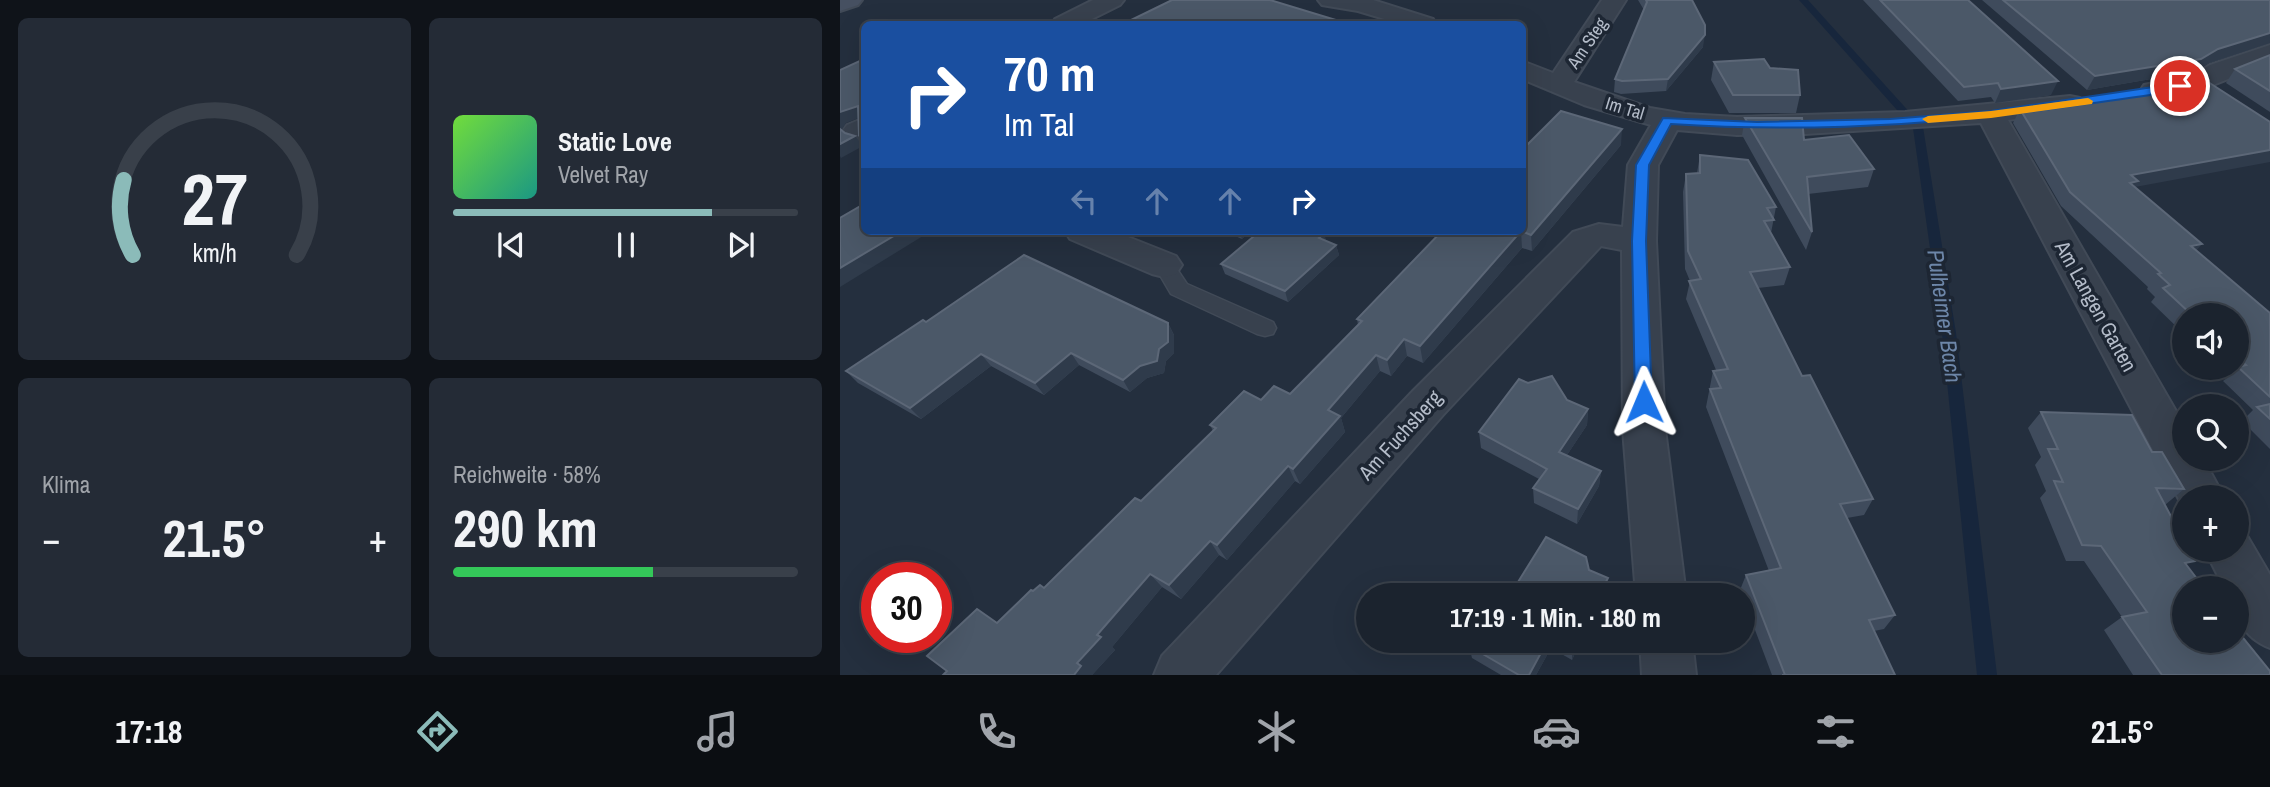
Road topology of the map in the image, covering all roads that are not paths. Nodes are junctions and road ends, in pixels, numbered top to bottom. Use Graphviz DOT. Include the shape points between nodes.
graph roads {
  1 [pos="850,0"];
  2 [pos="1112,0"];
  3 [pos="1329,0"];
  4 [pos="1615,0"];
  5 [pos="840,4"];
  6 [pos="1071,21"];
  7 [pos="1415,21"];
  8 [pos="2270,52"];
  9 [pos="1526,71"];
  10 [pos="1558,86"];
  11 [pos="2076,96"];
  12 [pos="2127,96"];
  13 [pos="1991,114"];
  14 [pos="1668,121"];
  15 [pos="1092,235"];
  16 [pos="1639,241"];
  17 [pos="1164,265"];
  18 [pos="1265,328"];
  19 [pos="2194,485"];
  20 [pos="2237,562"];
  21 [pos="1660,583"];
  22 [pos="2270,623"];
  23 [pos="1667,653"];
  24 [pos="1181,675"];
  25 [pos="1670,675"];
  1 -- 5 [label="main road"];
  2 -- 6 [label="street"];
  3 -- 7 [label="street" via="1361,4"];
  4 -- 10 [label="street, Am Steg"];
  8 -- 12 [label="street" via="2219,71 2213,90"];
  9 -- 10 [label="street, Im Tal"];
  10 -- 14 [label="street, Im Tal"];
  11 -- 13 [label="street, Im Tal"];
  13 -- 14 [label="street, Im Tal" via="1757,126"];
  13 -- 19 [label="street, Am Langen Garten"];
  14 -- 16 [label="street" via="1643,165"];
  15 -- 17 [label="street"];
  16 -- 21 [label="street" via="1644,429"];
  16 -- 24 [label="street, Am Fuchsberg" via="1599,235 1585,240"];
  17 -- 18 [label="lane" via="1179,289"];
  20 -- 22 [label="street"];
  23 -- 25 [label="street"];
}
